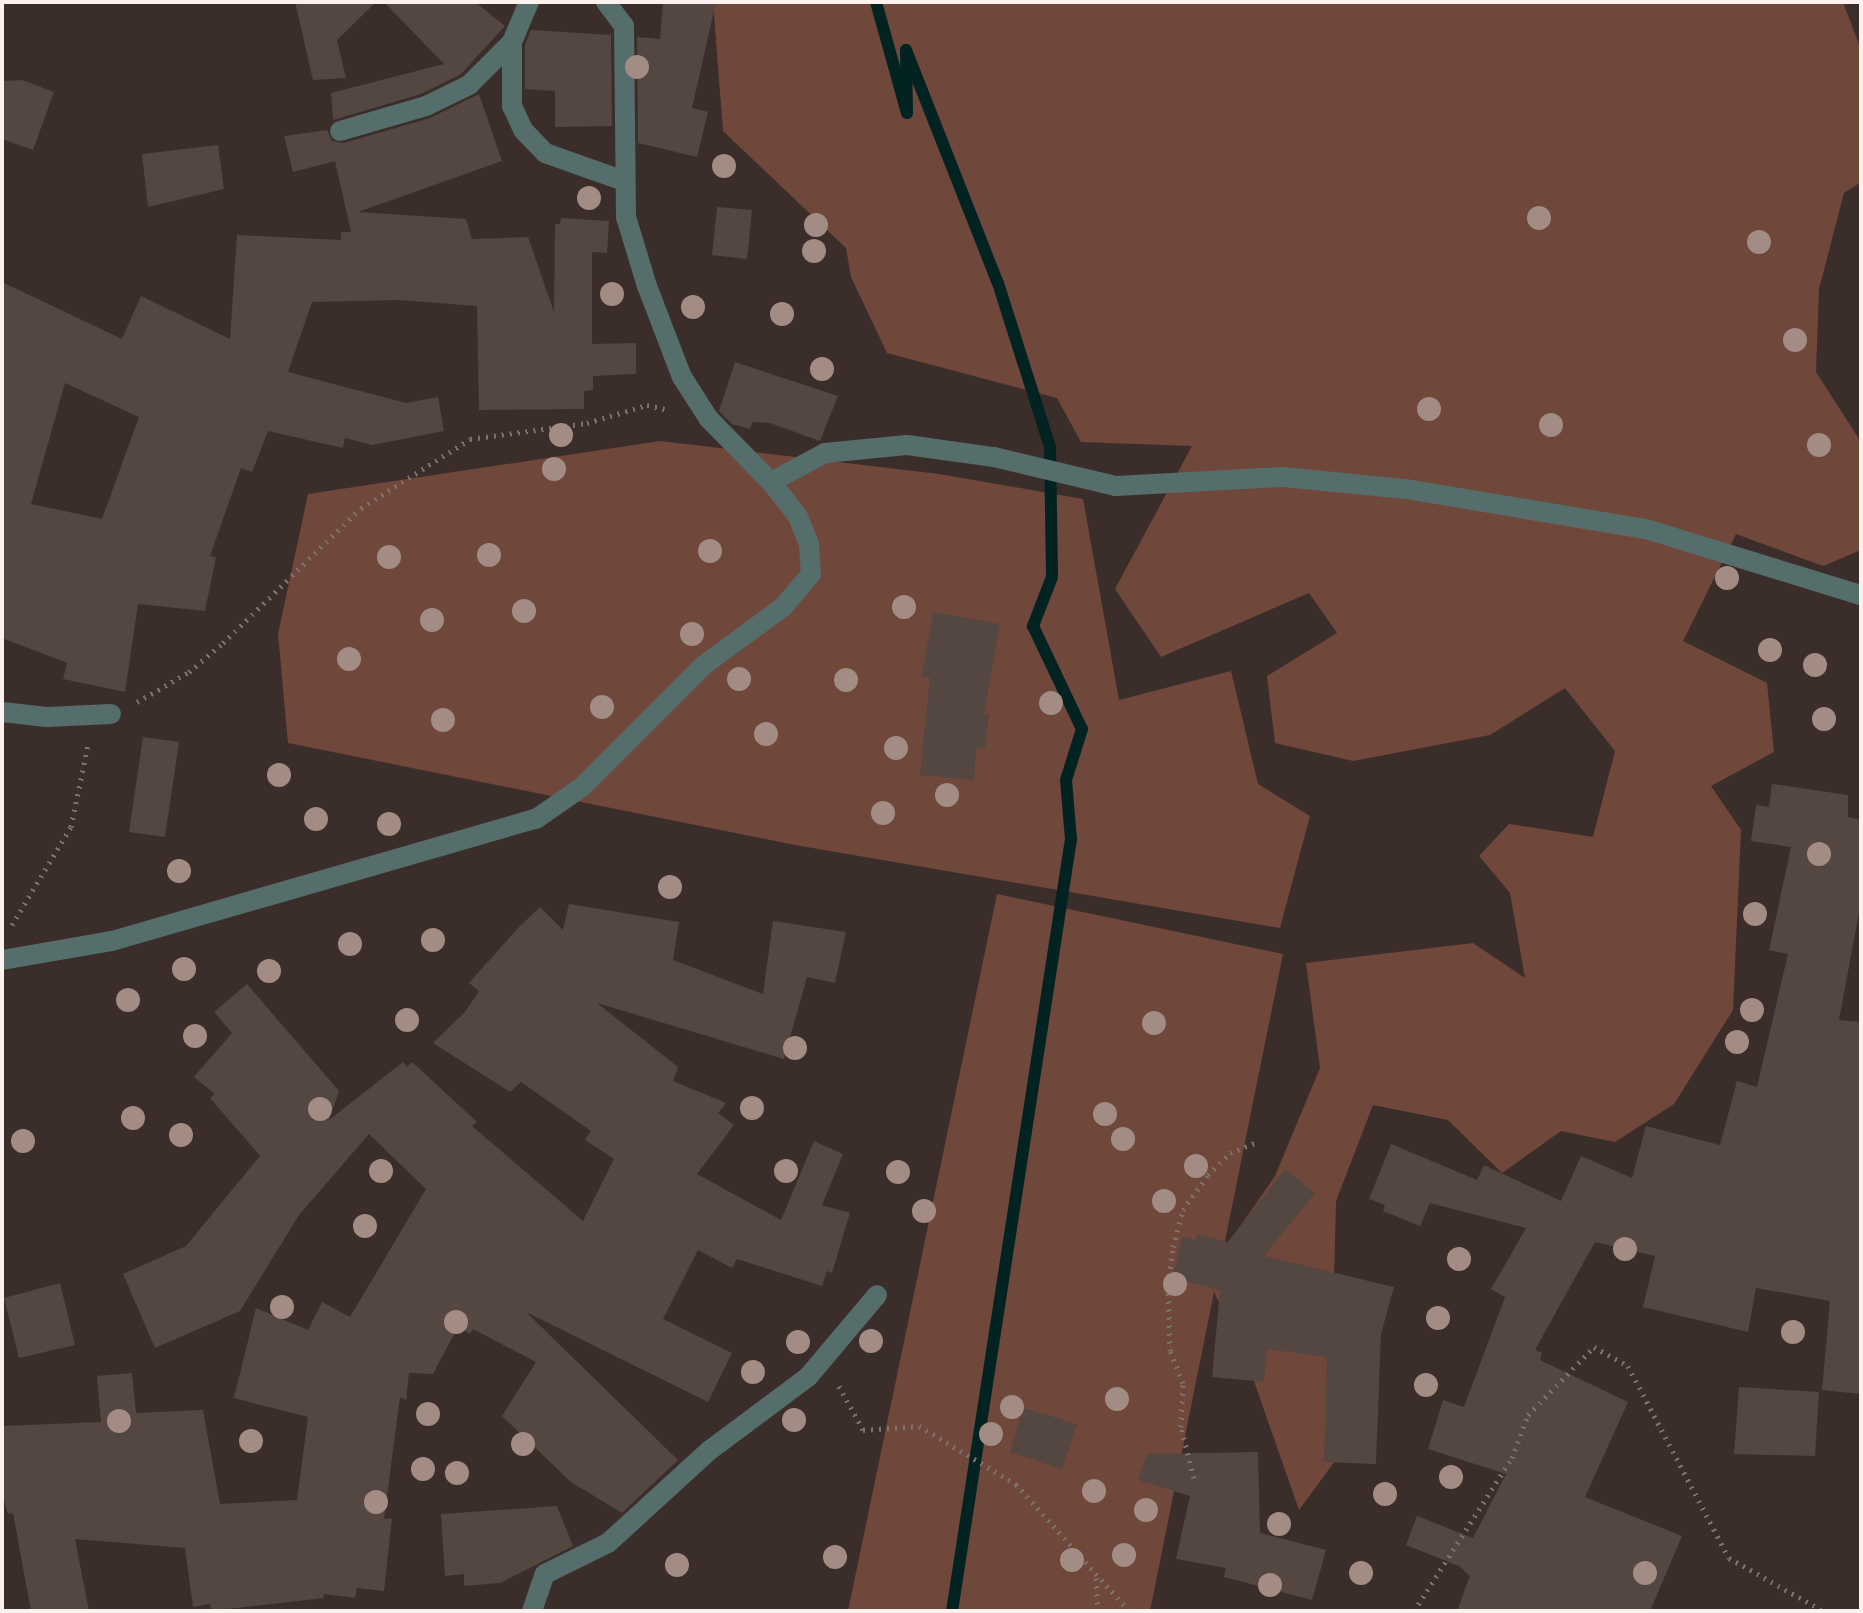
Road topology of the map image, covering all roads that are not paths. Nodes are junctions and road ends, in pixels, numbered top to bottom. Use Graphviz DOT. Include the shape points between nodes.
graph roads {
  1 [pos="529,2"];
  2 [pos="606,2"];
  3 [pos="512,42"];
  4 [pos="340,131"];
  5 [pos="624,181"];
  6 [pos="771,482"];
  7 [pos="1861,595"];
  8 [pos="2,712"];
  9 [pos="111,714"];
  10 [pos="2,960"];
  11 [pos="877,1295"];
  12 [pos="532,1611"];
  1 -- 3 [label="street"];
  2 -- 5 [label="street" via="624,26"];
  3 -- 4 [label="street" via="469,85 426,106"];
  3 -- 5 [label="street" via="512,106 523,130 545,153"];
  5 -- 6 [label="street" via="626,217 682,377 709,419"];
  6 -- 7 [label="street" via="825,453 907,445 994,457 1116,486 1283,477 1375,486 1646,529"];
  6 -- 10 [label="street" via="797,515 809,544 811,574 783,607 704,665 582,787 536,819 112,941"];
  8 -- 9 [label="street" via="47,717"];
  11 -- 12 [label="street" via="808,1377 710,1450 611,1540 545,1574"];
}
